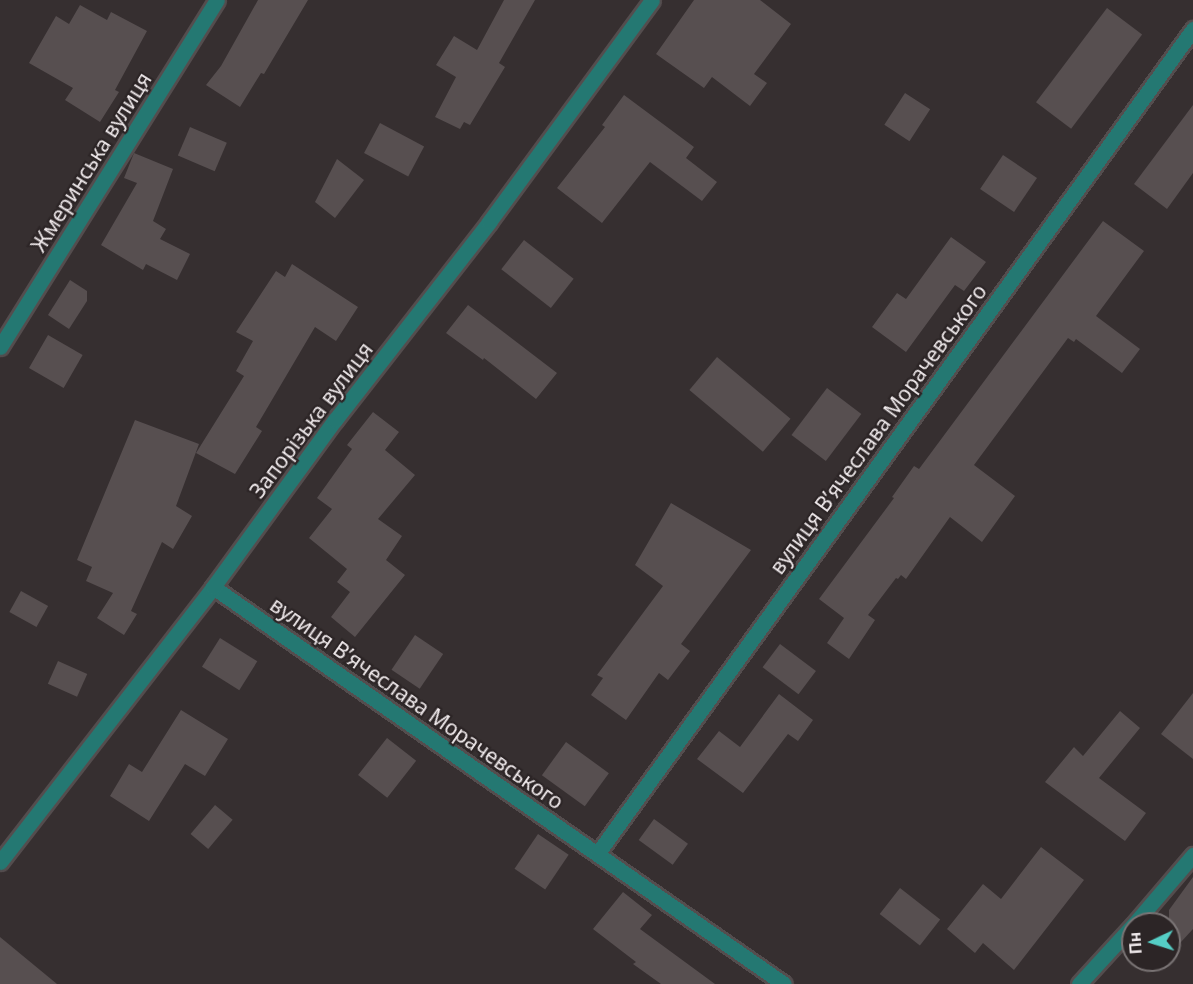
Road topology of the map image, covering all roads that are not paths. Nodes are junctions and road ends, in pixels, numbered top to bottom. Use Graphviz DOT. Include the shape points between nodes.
graph roads {
  1 [pos="217,0"];
  2 [pos="652,0"];
  3 [pos="1193,29"];
  4 [pos="0,347"];
  5 [pos="213,587"];
  6 [pos="597,854"];
  7 [pos="1193,855"];
  8 [pos="0,862"];
  9 [pos="1143,912"];
  10 [pos="1121,937"];
  11 [pos="784,984"];
  12 [pos="1079,984"];
  1 -- 4 [label="street, Жмеринська вулиця"];
  2 -- 5 [label="street, Запорізька вулиця"];
  3 -- 6 [label="street, вулиця В’ячеслава Морачевського"];
  5 -- 6 [label="street, вулиця В’ячеслава Морачевського"];
  5 -- 8 [label="street, Запорізька вулиця"];
  6 -- 11 [label="street, вулиця В’ячеслава Морачевського"];
  7 -- 9 [label="street"];
  10 -- 12 [label="street"];
}
